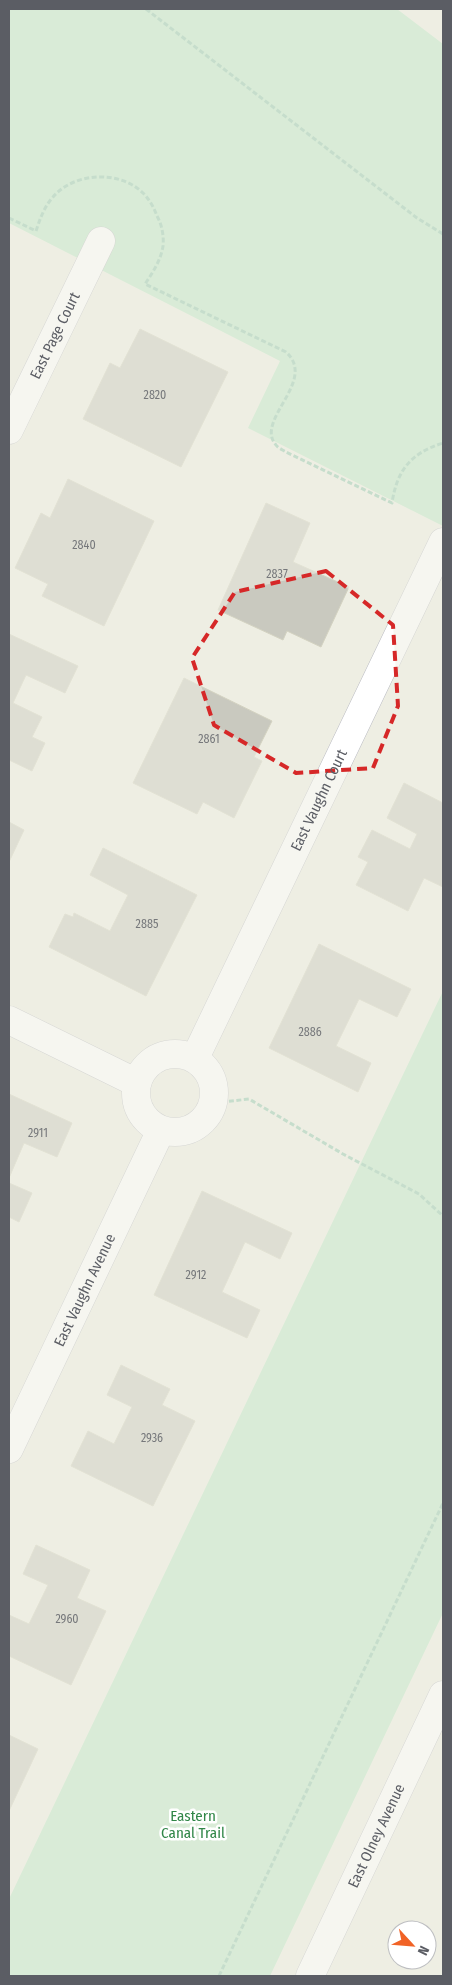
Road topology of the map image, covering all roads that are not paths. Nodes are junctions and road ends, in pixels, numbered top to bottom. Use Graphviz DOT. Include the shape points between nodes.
graph roads {
  1 [pos="101,241"];
  2 [pos="9,430"];
  3 [pos="443,542"];
  4 [pos="9,1020"];
  5 [pos="195,1058"];
  6 [pos="137,1083"];
  7 [pos="161,1130"];
  8 [pos="9,1449"];
  9 [pos="443,1695"];
  10 [pos="310,1976"];
  1 -- 2 [label="street, East Page Court"];
  3 -- 5 [label="street, East Vaughn Court"];
  4 -- 6 [label="street"];
  5 -- 6 [label="street" via="172,1053 160,1056 142,1072"];
  5 -- 7 [label="street" via="212,1078 214,1103 208,1115 188,1130"];
  6 -- 7 [label="street" via="140,1111"];
  7 -- 8 [label="street, East Vaughn Avenue"];
  9 -- 10 [label="street, East Olney Avenue"];
}
